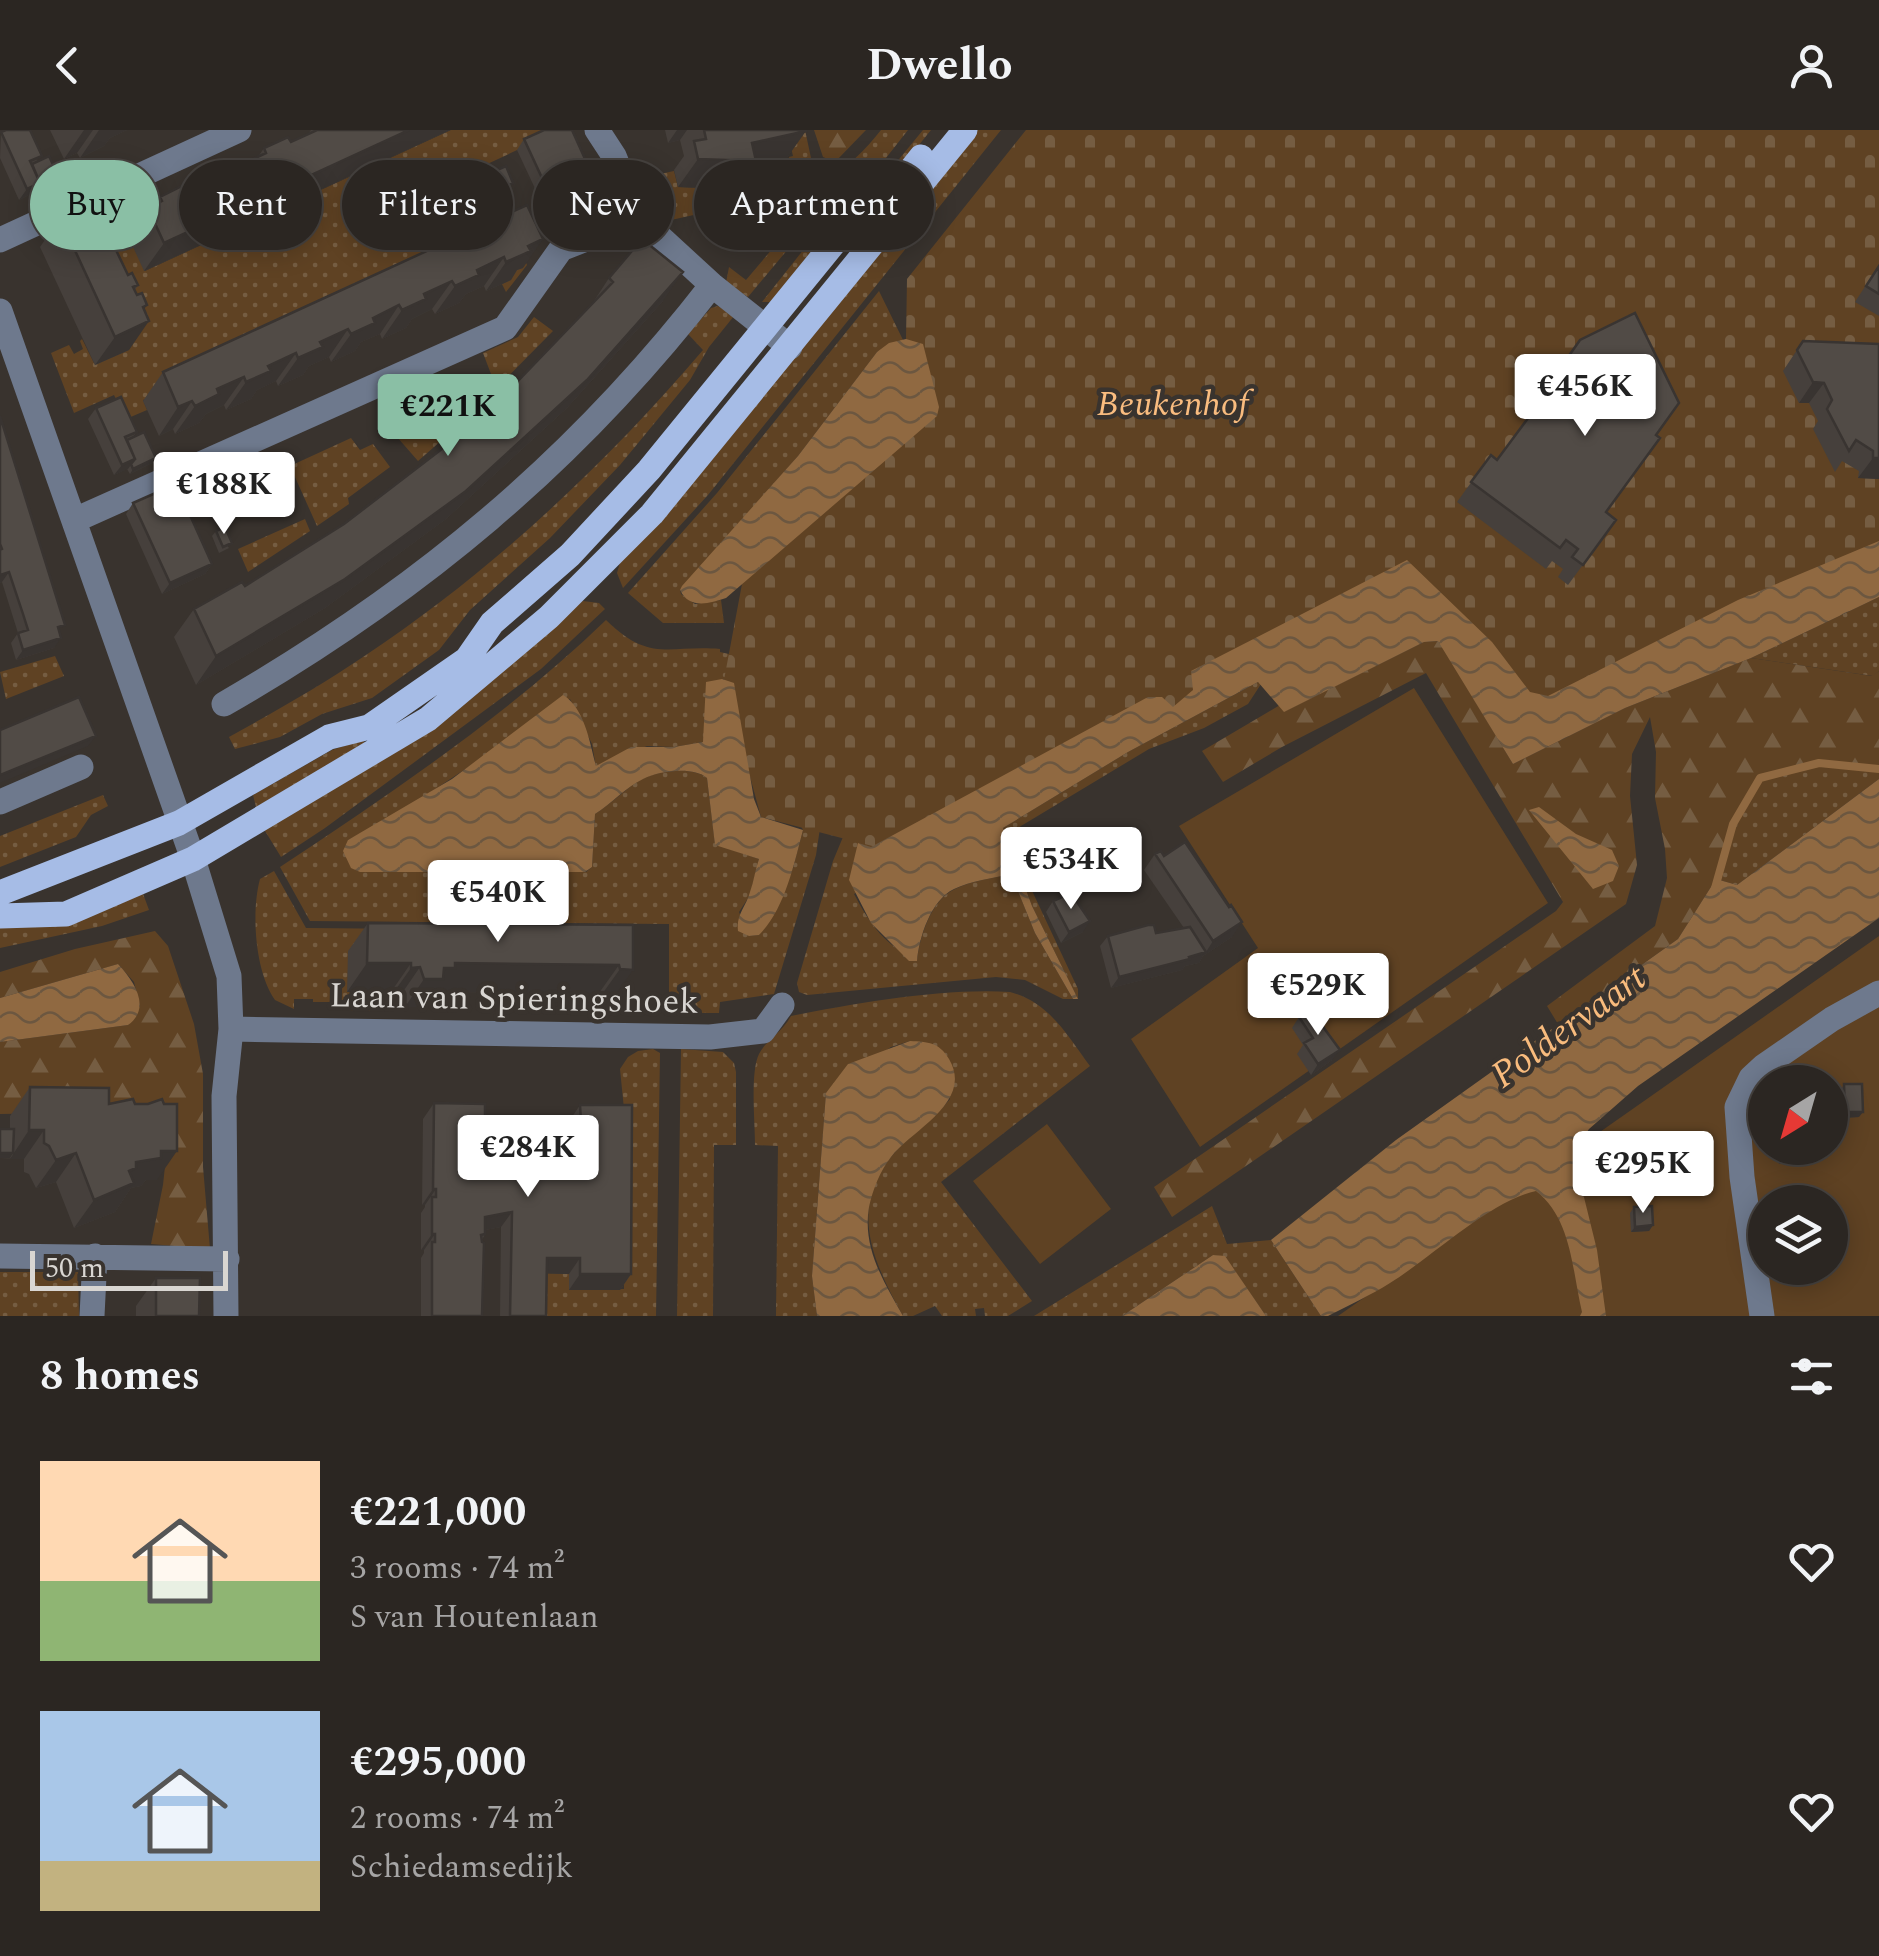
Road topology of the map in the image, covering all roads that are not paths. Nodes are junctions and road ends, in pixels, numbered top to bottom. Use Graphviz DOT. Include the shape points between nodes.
graph roads {
  1 [pos="238,130"];
  2 [pos="597,130"];
  3 [pos="943,130"];
  4 [pos="965,130"];
  5 [pos="616,160"];
  6 [pos="0,240"];
  7 [pos="560,250"];
  8 [pos="674,250"];
  9 [pos="712,285"];
  10 [pos="0,311"];
  11 [pos="764,326"];
  12 [pos="790,347"];
  13 [pos="8,363"];
  14 [pos="75,520"];
  15 [pos="224,704"];
  16 [pos="81,767"];
  17 [pos="0,802"];
  18 [pos="179,823"];
  19 [pos="193,859"];
  20 [pos="0,893"];
  21 [pos="0,916"];
  22 [pos="1879,992"];
  23 [pos="782,1005"];
  24 [pos="231,1029"];
  25 [pos="0,1256"];
  26 [pos="94,1256"];
  27 [pos="227,1260"];
  28 [pos="92,1316"];
  29 [pos="226,1316"];
  30 [pos="1762,1316"];
  1 -- 6 [label="street"];
  2 -- 5 [label="street"];
  3 -- 11 [label="main road" via="901,182 852,221"];
  4 -- 12 [label="main road"];
  7 -- 14 [label="street" via="505,328"];
  8 -- 9 [label="street"];
  9 -- 11 [label="street"];
  9 -- 15 [label="street" via="581,436 468,537 391,599"];
  10 -- 13 [label="street"];
  11 -- 12 [label="street"];
  11 -- 18 [label="main road" via="649,470 570,556 492,623 467,659 370,727 329,737"];
  12 -- 19 [label="main road" via="652,514 549,618 428,719"];
  13 -- 14 [label="street"];
  14 -- 18 [label="street"];
  16 -- 17 [label="street"];
  18 -- 19 [label="street"];
  18 -- 20 [label="main road"];
  19 -- 21 [label="main road" via="66,914"];
  19 -- 24 [label="street" via="229,976"];
  22 -- 30 [label="street" via="1764,1066 1737,1107"];
  23 -- 24 [label="street, Laan van Spieringshoek" via="764,1031 710,1037"];
  24 -- 27 [label="street" via="224,1096"];
  25 -- 26 [label="street"];
  26 -- 27 [label="street"];
  26 -- 28 [label="street"];
  27 -- 29 [label="street"];
}
